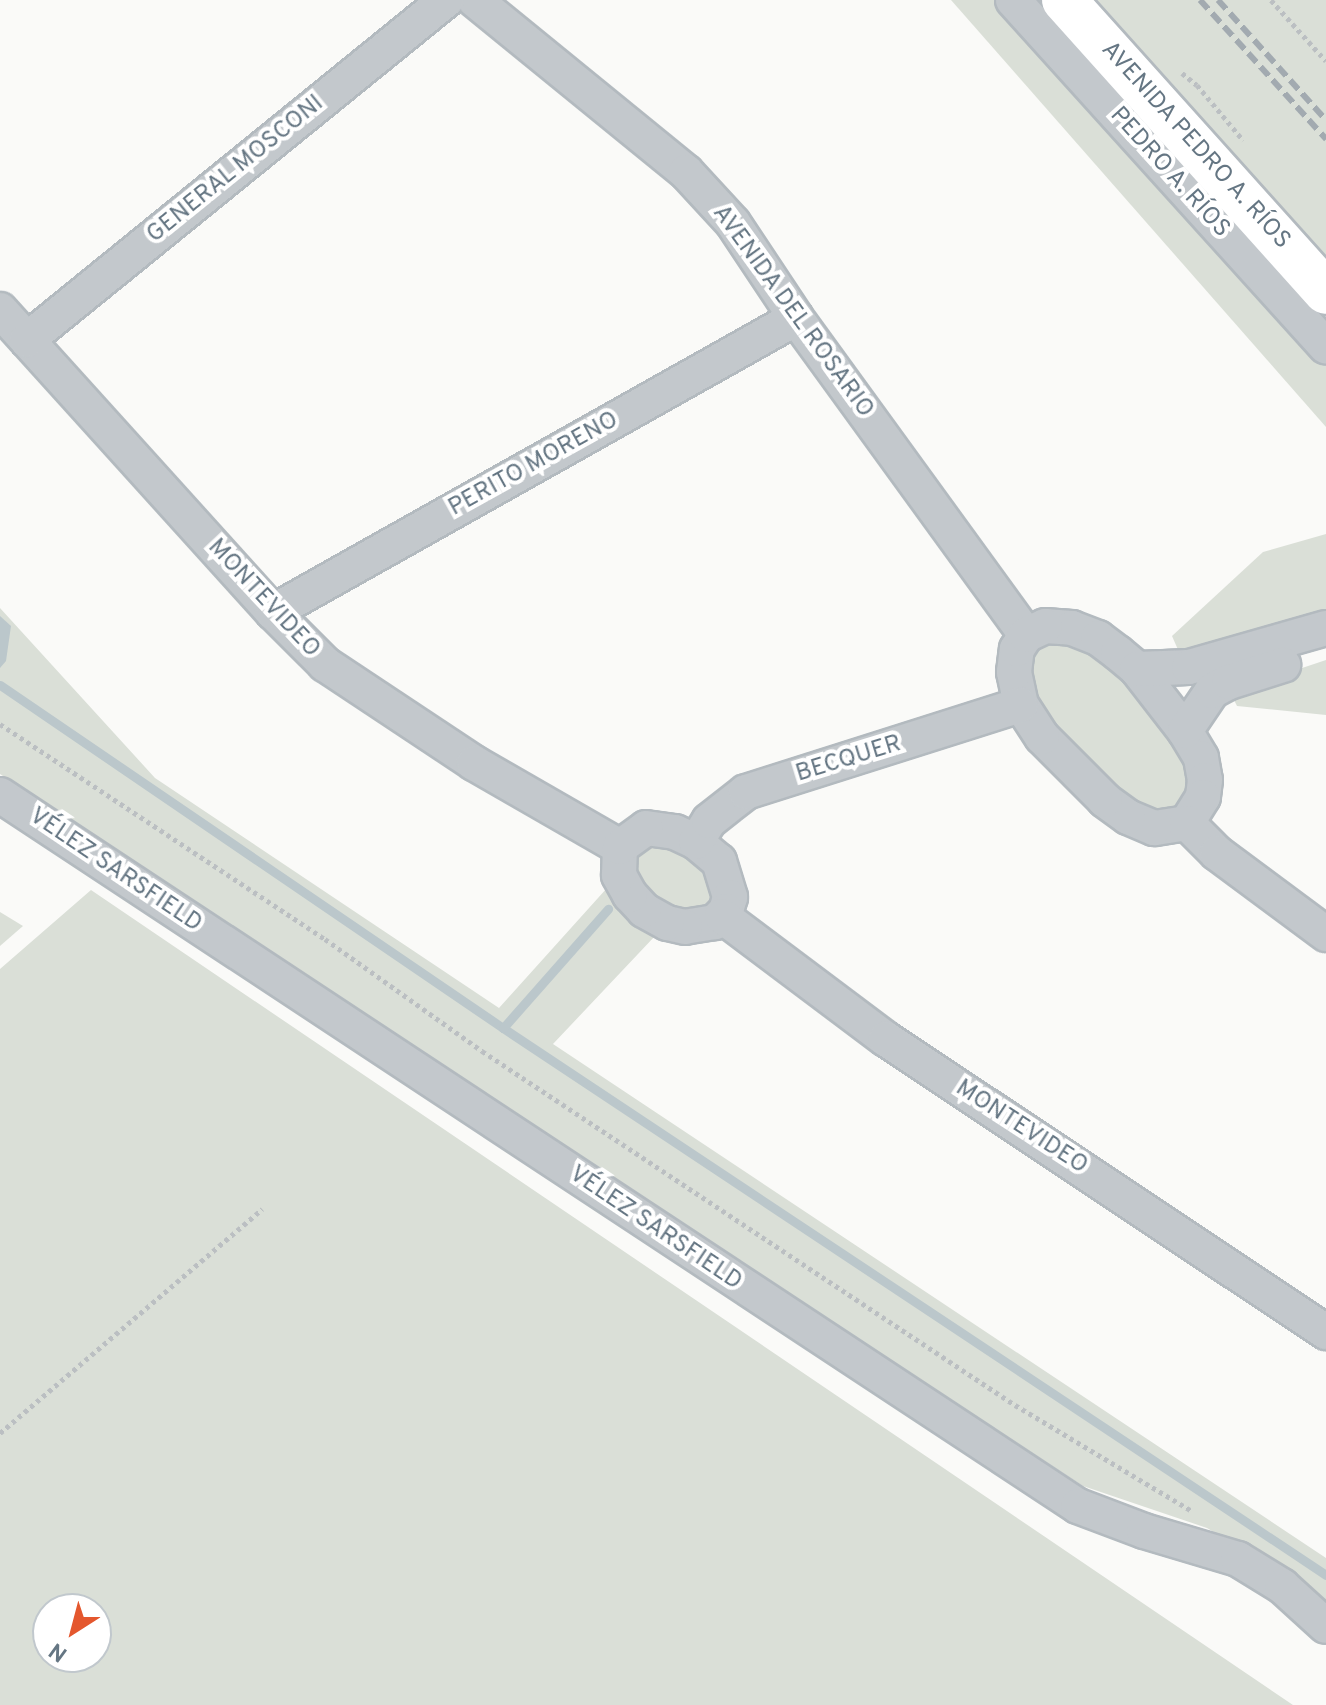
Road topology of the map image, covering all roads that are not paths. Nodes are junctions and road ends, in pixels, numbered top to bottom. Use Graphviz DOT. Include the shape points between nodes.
graph roads {
  1 [pos="446,0"];
  2 [pos="475,0"];
  3 [pos="1013,0"];
  4 [pos="1064,0"];
  5 [pos="1326,292"];
  6 [pos="0,310"];
  7 [pos="796,318"];
  8 [pos="27,340"];
  9 [pos="1326,346"];
  10 [pos="273,612"];
  11 [pos="1326,628"];
  12 [pos="1026,635"];
  13 [pos="1326,652"];
  14 [pos="1137,669"];
  15 [pos="1021,705"];
  16 [pos="1185,731"];
  17 [pos="0,795"];
  18 [pos="1187,823"];
  19 [pos="696,842"];
  20 [pos="620,847"];
  21 [pos="722,916"];
  22 [pos="1326,934"];
  23 [pos="1326,1332"];
  24 [pos="1326,1626"];
  1 -- 8 [label="street, GENERAL MOSCONI"];
  2 -- 7 [label="street, AVENIDA DEL ROSARIO" via="686,172 733,223"];
  3 -- 9 [label="street, PEDRO A. RÍOS"];
  4 -- 5 [label="main road, AVENIDA PEDRO A. RÍOS"];
  6 -- 8 [label="street, MONTEVIDEO"];
  7 -- 10 [label="street, PERITO MORENO"];
  7 -- 12 [label="street, AVENIDA DEL ROSARIO"];
  8 -- 10 [label="street, MONTEVIDEO"];
  10 -- 20 [label="street, MONTEVIDEO" via="325,664 474,763"];
  11 -- 14 [label="street" via="1189,667"];
  12 -- 14 [label="street" via="1045,626 1072,628 1098,638"];
  12 -- 15 [label="street" via="1017,649 1014,672"];
  13 -- 16 [label="street" via="1212,691"];
  14 -- 16 [label="street"];
  15 -- 18 [label="street" via="1042,737 1128,817 1154,828"];
  15 -- 19 [label="street, BECQUER" via="746,792 709,821"];
  16 -- 18 [label="street" via="1201,758 1205,780 1203,797"];
  17 -- 24 [label="street, VÉLEZ SARSFIELD" via="1029,1476 1078,1506 1238,1559 1282,1586"];
  18 -- 22 [label="street" via="1217,853"];
  19 -- 20 [label="street" via="646,828"];
  19 -- 21 [label="street" via="719,861 726,877 730,897"];
  20 -- 21 [label="street" via="619,875 644,910 685,927"];
  21 -- 23 [label="street, MONTEVIDEO" via="886,1039"];
}
